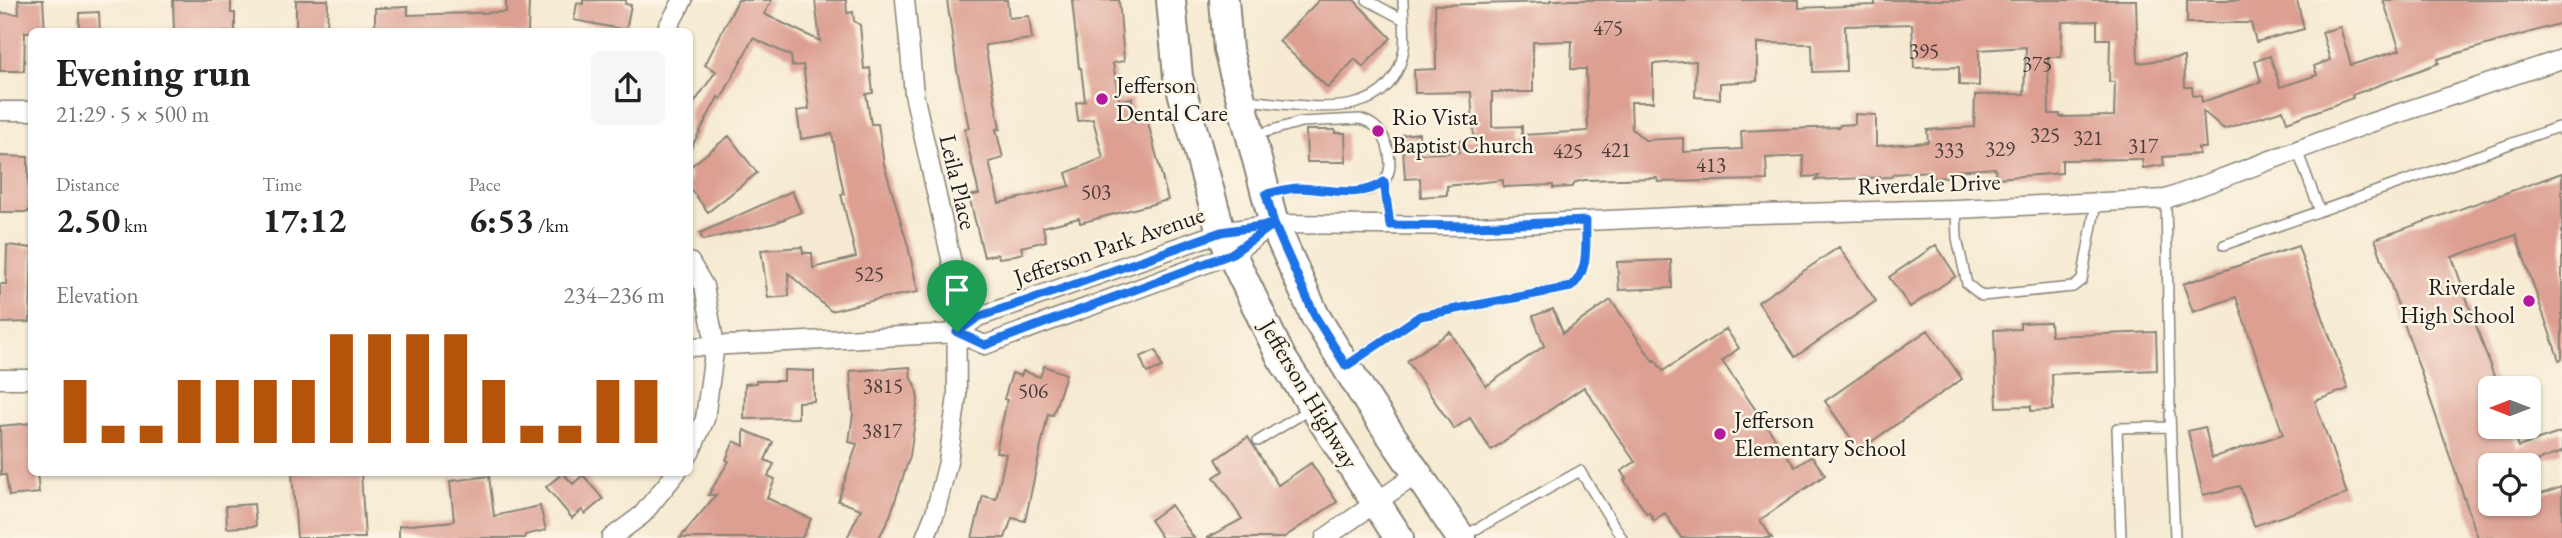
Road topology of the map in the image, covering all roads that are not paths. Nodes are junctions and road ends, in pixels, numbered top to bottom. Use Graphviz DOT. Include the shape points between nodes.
graph roads {
  1 [pos="683,0"];
  2 [pos="905,0"];
  3 [pos="1171,0"];
  4 [pos="1224,0"];
  5 [pos="1367,0"];
  6 [pos="1403,0"];
  7 [pos="1404,20"];
  8 [pos="667,28"];
  9 [pos="2562,60"];
  10 [pos="1241,100"];
  11 [pos="0,111"];
  12 [pos="28,111"];
  13 [pos="2562,131"];
  14 [pos="1251,136"];
  15 [pos="2297,150"];
  16 [pos="1384,182"];
  17 [pos="1266,194"];
  18 [pos="2166,199"];
  19 [pos="2096,203"];
  20 [pos="1956,209"];
  21 [pos="2320,211"];
  22 [pos="1586,221"];
  23 [pos="1274,224"];
  24 [pos="1390,225"];
  25 [pos="1226,243"];
  26 [pos="2224,245"];
  27 [pos="693,267"];
  28 [pos="957,332"];
  29 [pos="715,345"];
  30 [pos="693,347"];
  31 [pos="1346,366"];
  32 [pos="0,379"];
  33 [pos="28,379"];
  34 [pos="1314,407"];
  35 [pos="2170,427"];
  36 [pos="1258,441"];
  37 [pos="693,446"];
  38 [pos="1417,474"];
  39 [pos="674,476"];
  40 [pos="1376,504"];
  41 [pos="611,538"];
  42 [pos="925,538"];
  43 [pos="1325,538"];
  44 [pos="1399,538"];
  45 [pos="1461,538"];
  46 [pos="1622,538"];
  47 [pos="2121,538"];
  48 [pos="2175,538"];
  1 -- 8 [label="street"];
  2 -- 28 [label="street, Leila Place" via="914,94 956,281"];
  3 -- 25 [label="main road, Jefferson Highway" via="1178,77"];
  4 -- 10 [label="main road, Jefferson Highway" via="1228,50"];
  5 -- 7 [label="lane"];
  6 -- 7 [label="lane"];
  7 -- 10 [label="lane" via="1398,72 1374,99 1346,107 1313,108"];
  9 -- 15 [label="street, Riverdale Drive"];
  10 -- 14 [label="main road, Jefferson Highway"];
  11 -- 12 [label="street"];
  13 -- 21 [label="lane" via="2558,127"];
  14 -- 16 [label="lane" via="1301,122 1369,121 1387,142 1390,160"];
  14 -- 17 [label="main road, Jefferson Highway"];
  15 -- 18 [label="street, Riverdale Drive"];
  15 -- 21 [label="lane"];
  16 -- 17 [label="lane" via="1363,191 1297,188"];
  16 -- 24 [label="lane"];
  17 -- 23 [label="main road, Jefferson Highway"];
  18 -- 19 [label="street, Riverdale Drive"];
  18 -- 35 [label="lane"];
  19 -- 20 [label="street, Riverdale Drive"];
  19 -- 20 [label="lane" via="2081,280 2073,287 1982,296 1967,284"];
  20 -- 22 [label="street, Riverdale Drive"];
  21 -- 26 [label="lane"];
  22 -- 24 [label="street, Riverdale Drive"];
  22 -- 31 [label="lane" via="1584,270 1571,287 1420,316"];
  23 -- 24 [label="street, Riverdale Drive"];
  23 -- 25 [label="street, Jefferson Park Avenue"];
  23 -- 31 [label="main road, Jefferson Highway" via="1315,316"];
  25 -- 28 [label="street, Jefferson Park Avenue" via="1059,290 978,317"];
  25 -- 28 [label="street, Jefferson Park Avenue" via="985,345"];
  25 -- 34 [label="main road, Jefferson Highway" via="1281,357"];
  27 -- 29 [label="street" via="704,286"];
  28 -- 29 [label="street, Jefferson Park Avenue"];
  28 -- 42 [label="street, Leila Place" via="957,396 948,463"];
  29 -- 30 [label="street, Jefferson Park Avenue"];
  29 -- 37 [label="street" via="705,419"];
  31 -- 38 [label="main road, Jefferson Highway"];
  32 -- 33 [label="street"];
  34 -- 36 [label="lane"];
  34 -- 40 [label="main road, Jefferson Highway"];
  35 -- 47 [label="lane" via="2117,428"];
  35 -- 48 [label="lane"];
  38 -- 40 [label="street"];
  38 -- 45 [label="main road, Jefferson Highway"];
  39 -- 41 [label="street" via="642,515"];
  40 -- 43 [label="street"];
  40 -- 44 [label="main road, Jefferson Highway"];
  45 -- 46 [label="lane" via="1580,471"];
}
